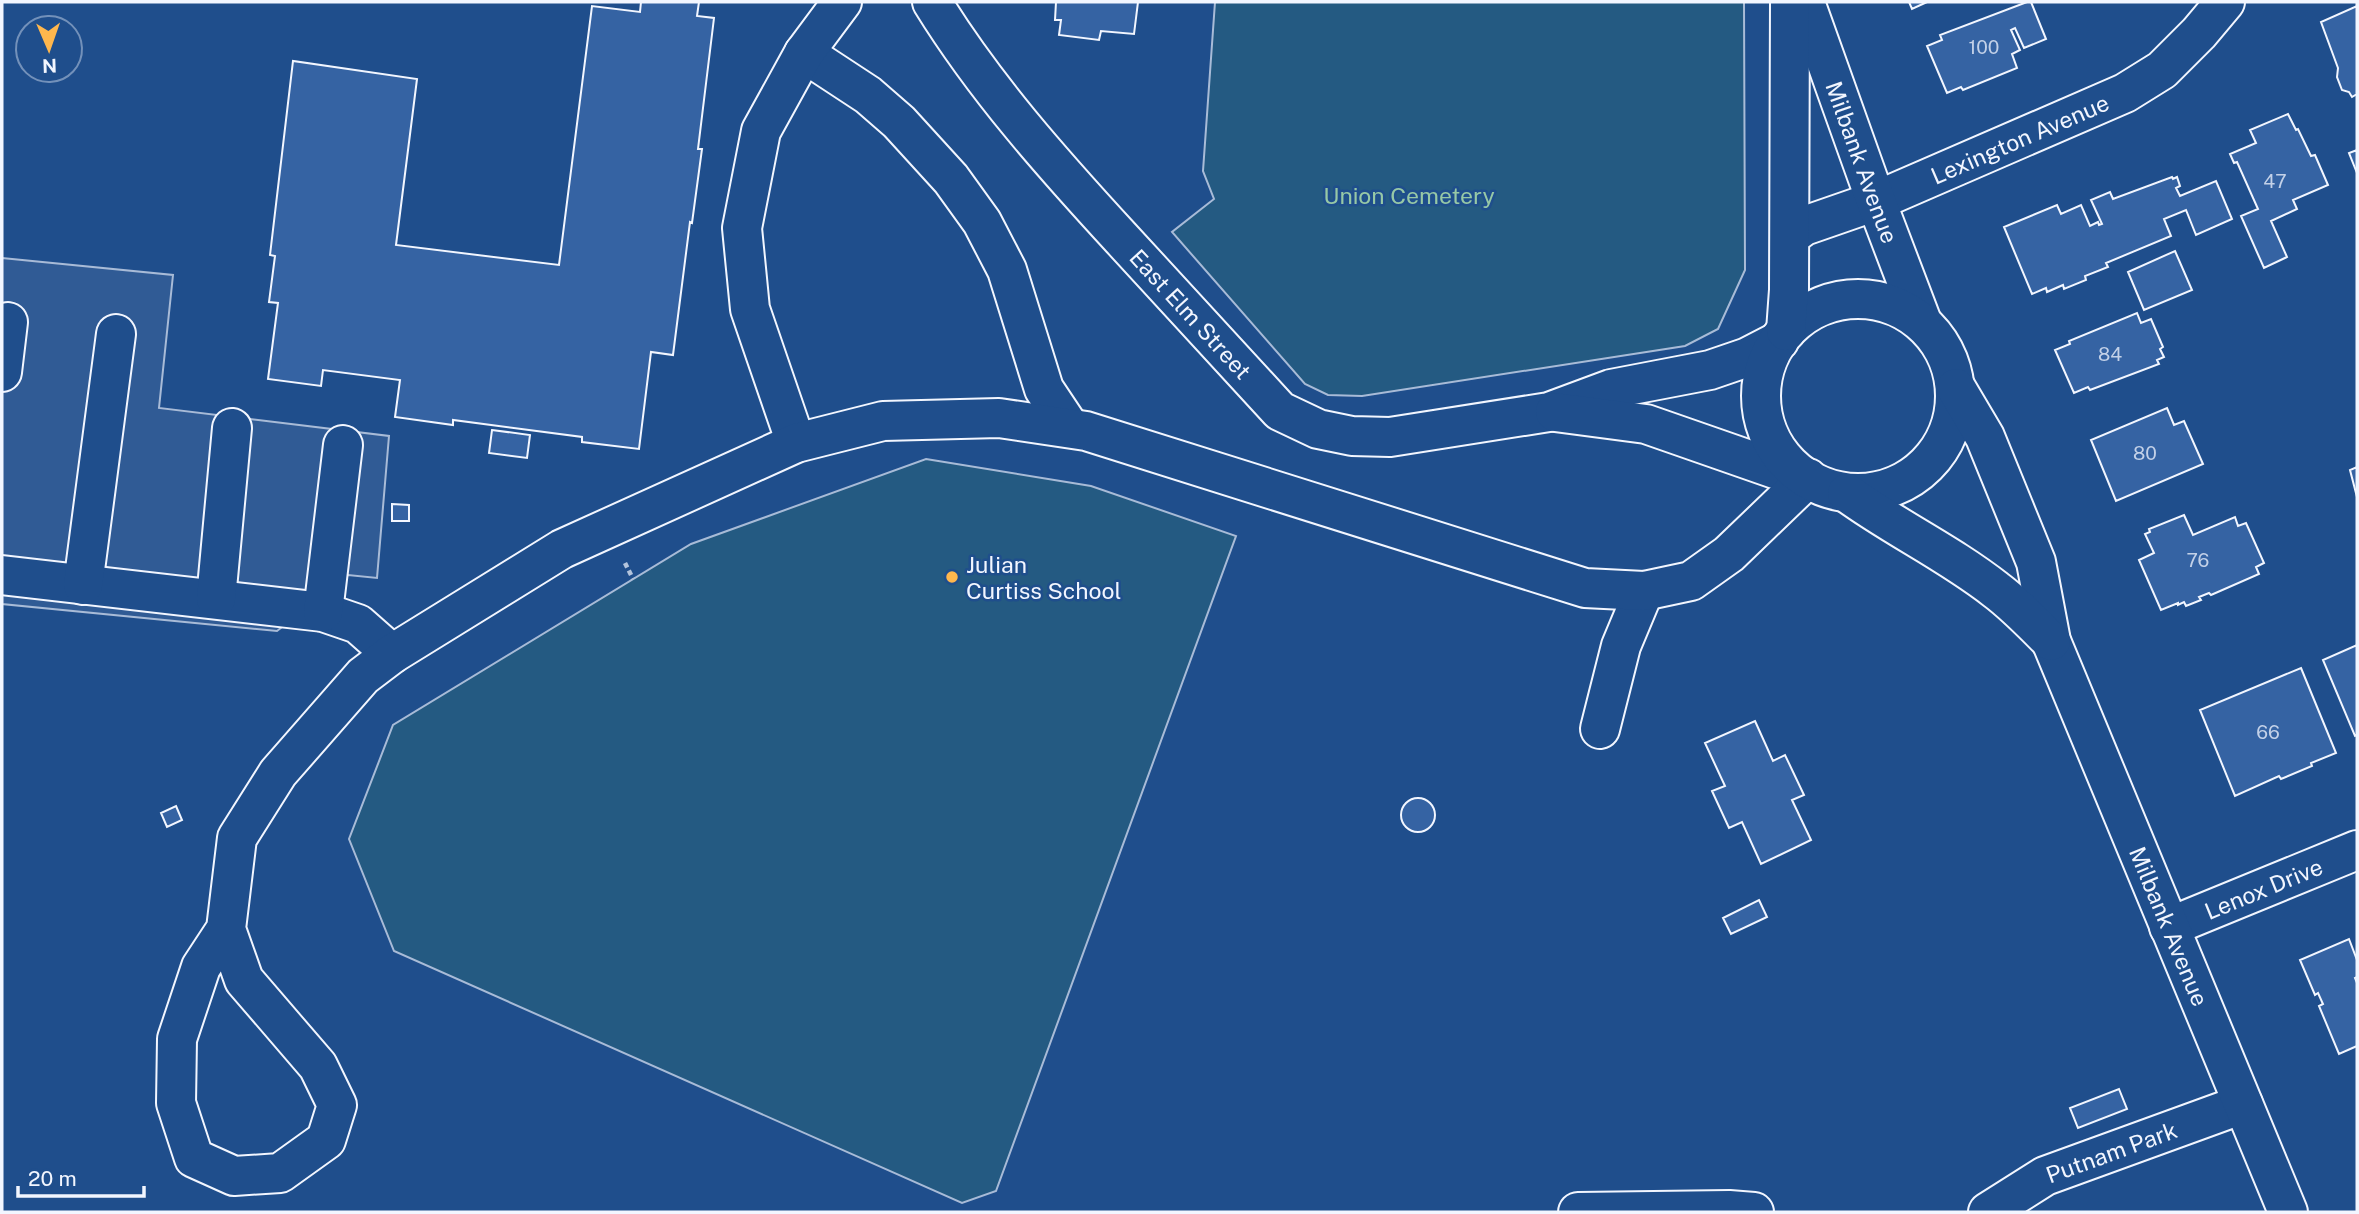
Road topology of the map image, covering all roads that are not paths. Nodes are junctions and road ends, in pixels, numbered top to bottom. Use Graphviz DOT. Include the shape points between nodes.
graph roads {
  1 [pos="842,2"];
  2 [pos="932,2"];
  3 [pos="1790,2"];
  4 [pos="1805,2"];
  5 [pos="2225,2"];
  6 [pos="804,53"];
  7 [pos="1876,201"];
  8 [pos="1790,236"];
  9 [pos="8,322"];
  10 [pos="1922,322"];
  11 [pos="116,334"];
  12 [pos="1782,336"];
  13 [pos="2,372"];
  14 [pos="1956,388"];
  15 [pos="1549,412"];
  16 [pos="232,428"];
  17 [pos="1070,428"];
  18 [pos="796,443"];
  19 [pos="343,445"];
  20 [pos="1802,475"];
  21 [pos="1847,493"];
  22 [pos="2,575"];
  23 [pos="83,584"];
  24 [pos="1644,591"];
  25 [pos="216,600"];
  26 [pos="323,612"];
  27 [pos="2051,641"];
  28 [pos="392,653"];
  29 [pos="1600,729"];
  30 [pos="2357,850"];
  31 [pos="2169,927"];
  32 [pos="226,929"];
  33 [pos="2243,1104"];
  34 [pos="1578,1212"];
  35 [pos="1754,1212"];
  36 [pos="1988,1212"];
  37 [pos="2288,1212"];
  1 -- 6 [label="street"];
  2 -- 15 [label="street, East Elm Street" via="1029,134 1280,411 1318,429 1390,437"];
  3 -- 8 [label="street, Milbank Avenue"];
  4 -- 7 [label="street, Milbank Avenue"];
  5 -- 7 [label="street, Lexington Avenue" via="2162,70 2125,93"];
  6 -- 17 [label="street" via="868,95 951,178 982,222 1007,270 1044,389"];
  6 -- 18 [label="street" via="761,131 742,229 750,309"];
  7 -- 8 [label="street, Lexington Avenue" via="1804,226"];
  7 -- 10 [label="street, Milbank Avenue"];
  8 -- 12 [label="street, Milbank Avenue"];
  9 -- 13 [label="street"];
  10 -- 12 [label="street" via="1903,309 1874,299 1843,300 1810,312"];
  10 -- 14 [label="street" via="1950,360"];
  11 -- 23 [label="street"];
  12 -- 15 [label="street, East Elm Street" via="1748,357 1710,370 1611,389"];
  12 -- 20 [label="street" via="1761,382 1761,405 1775,449"];
  14 -- 21 [label="street" via="1954,416 1941,450 1924,468 1900,484 1872,493"];
  14 -- 27 [label="street, Milbank Avenue" via="1985,437 2036,562"];
  15 -- 20 [label="street, East Elm Street" via="1646,424"];
  16 -- 25 [label="street"];
  17 -- 18 [label="street" via="999,418 883,421"];
  17 -- 24 [label="street" via="1585,588"];
  18 -- 28 [label="street" via="562,549"];
  19 -- 26 [label="street"];
  20 -- 21 [label="street"];
  20 -- 24 [label="street" via="1729,554 1691,581"];
  21 -- 27 [label="street, Milbank Avenue" via="1994,589"];
  22 -- 23 [label="street"];
  23 -- 25 [label="street"];
  24 -- 29 [label="street" via="1621,646"];
  25 -- 26 [label="street"];
  26 -- 28 [label="street" via="358,624"];
  27 -- 31 [label="street, Milbank Avenue"];
  28 -- 32 [label="street" via="363,676 278,773 237,838"];
  30 -- 31 [label="street, Lenox Drive"];
  31 -- 33 [label="street, Milbank Avenue"];
  32 -- 32 [label="street" via="244,980 318,1066 337,1105 326,1140 280,1173 234,1176 194,1158 176,1102 177,1039 201,967"];
  33 -- 36 [label="street, Putnam Park" via="2045,1177"];
  33 -- 37 [label="street, Milbank Avenue"];
  34 -- 35 [label="street"];
}
